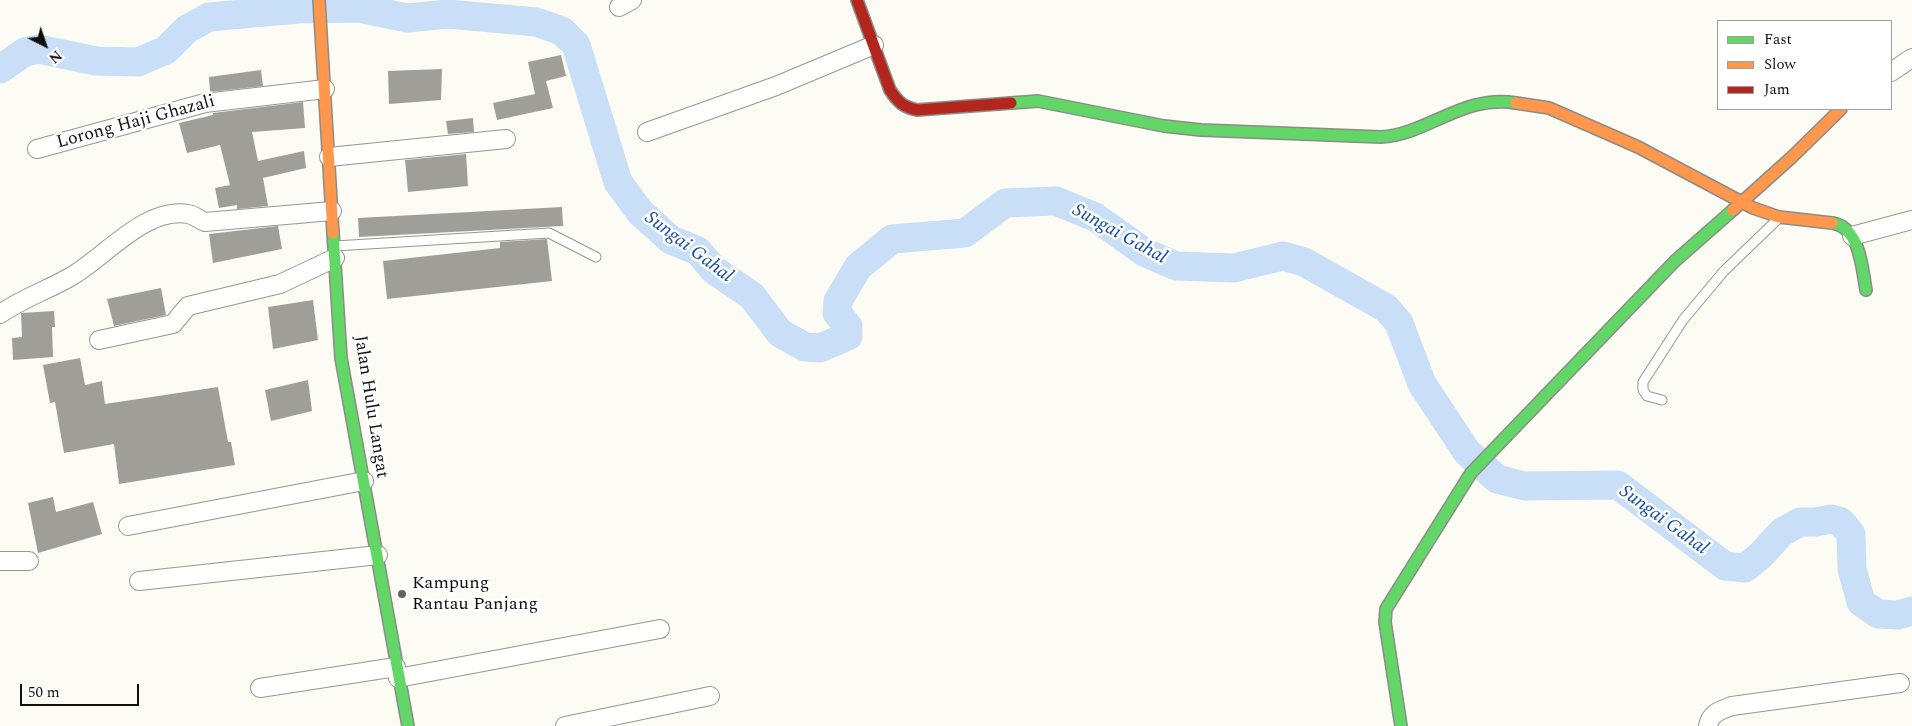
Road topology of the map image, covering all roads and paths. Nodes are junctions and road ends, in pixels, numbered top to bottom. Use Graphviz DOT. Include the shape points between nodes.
graph roads {
  1 [pos="319,0"];
  2 [pos="857,0"];
  3 [pos="874,45"];
  4 [pos="1912,58"];
  5 [pos="1892,71"];
  6 [pos="325,89"];
  7 [pos="1840,110"];
  8 [pos="647,132"];
  9 [pos="506,139"];
  10 [pos="37,149"];
  11 [pos="329,157"];
  12 [pos="1741,202"];
  13 [pos="332,211"];
  14 [pos="1780,217"];
  15 [pos="1912,220"];
  16 [pos="1852,236"];
  17 [pos="335,252"];
  18 [pos="596,258"];
  19 [pos="1866,290"];
  20 [pos="0,314"];
  21 [pos="99,340"];
  22 [pos="1662,400"];
  23 [pos="364,481"];
  24 [pos="128,526"];
  25 [pos="378,555"];
  26 [pos="29,560"];
  27 [pos="0,562"];
  28 [pos="139,581"];
  29 [pos="660,629"];
  30 [pos="397,672"];
  31 [pos="1900,683"];
  32 [pos="260,688"];
  33 [pos="710,696"];
  34 [pos="408,726"];
  35 [pos="565,726"];
  36 [pos="1401,726"];
  37 [pos="1708,726"];
  1 -- 6 [label="street, Jalan Hulu Langat"];
  2 -- 3 [label="street"];
  3 -- 8 [label="street" via="776,86"];
  3 -- 12 [label="street" via="890,90 906,108 917,110 1038,100 1164,126 1201,130 1381,137 1396,136 1469,105 1506,101 1549,108 1638,147"];
  4 -- 5 [label="street"];
  6 -- 10 [label="street, Lorong Haji Ghazali" via="205,102"];
  6 -- 11 [label="street, Jalan Hulu Langat"];
  7 -- 12 [label="street"];
  9 -- 11 [label="street"];
  11 -- 13 [label="street, Jalan Hulu Langat"];
  12 -- 14 [label="street"];
  12 -- 36 [label="street" via="1675,261 1471,473 1386,609 1385,622"];
  13 -- 17 [label="street, Jalan Hulu Langat"];
  13 -- 20 [label="street" via="205,222 185,213 150,220 74,275 26,297"];
  14 -- 16 [label="street" via="1835,223"];
  14 -- 22 [label="lane" via="1700,299 1643,382 1642,390 1648,396"];
  15 -- 16 [label="street"];
  16 -- 19 [label="street" via="1858,248"];
  17 -- 18 [label="lane" via="549,233"];
  17 -- 21 [label="street" via="280,284 188,306 173,324"];
  17 -- 23 [label="street, Jalan Hulu Langat" via="341,358"];
  23 -- 24 [label="street"];
  23 -- 25 [label="street, Jalan Hulu Langat"];
  25 -- 28 [label="street"];
  25 -- 30 [label="street, Jalan Hulu Langat"];
  26 -- 27 [label="street"];
  29 -- 30 [label="street"];
  30 -- 32 [label="street"];
  30 -- 34 [label="street, Jalan Hulu Langat"];
  31 -- 37 [label="street" via="1732,706 1712,715"];
  33 -- 35 [label="street"];
}
